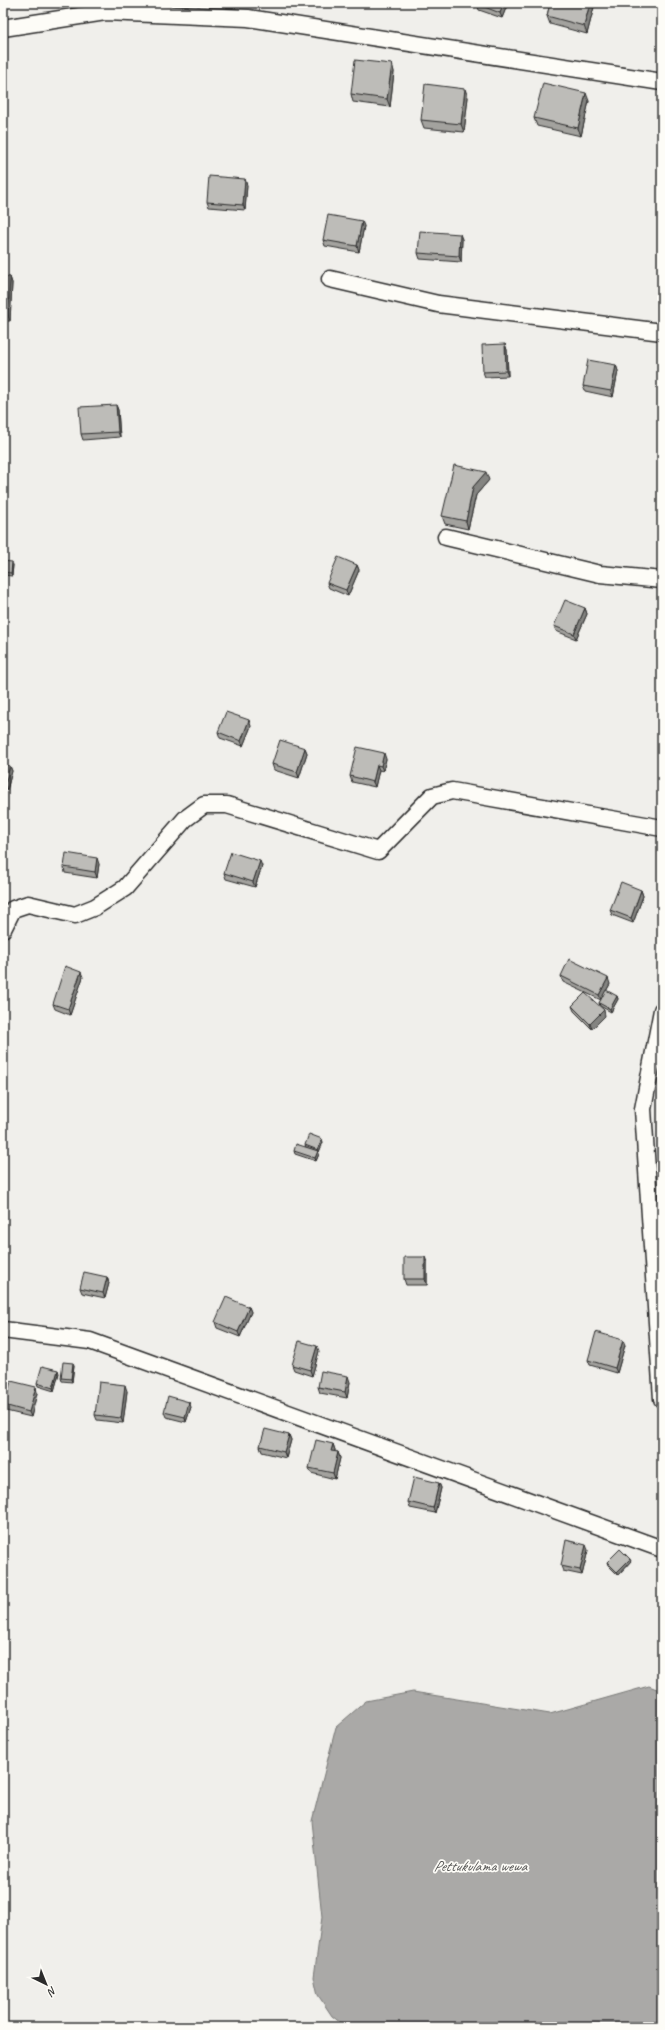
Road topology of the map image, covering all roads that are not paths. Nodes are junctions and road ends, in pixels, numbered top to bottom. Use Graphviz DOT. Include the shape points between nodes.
graph roads {
  1 [pos="3,28"];
  2 [pos="662,82"];
  3 [pos="330,279"];
  4 [pos="662,332"];
  5 [pos="446,537"];
  6 [pos="662,580"];
  7 [pos="662,828"];
  8 [pos="3,929"];
  9 [pos="662,1010"];
  10 [pos="3,1330"];
  11 [pos="662,1398"];
  12 [pos="662,1549"];
  1 -- 2 [label="street" via="105,12 248,18"];
  3 -- 4 [label="street" via="438,304"];
  5 -- 6 [label="street" via="600,574"];
  7 -- 8 [label="street" via="452,791 432,796 378,851 227,805 204,805 185,819 125,888 95,907 75,915 28,904 13,909"];
  9 -- 11 [label="street" via="643,1109"];
  10 -- 12 [label="street" via="90,1341"];
}
